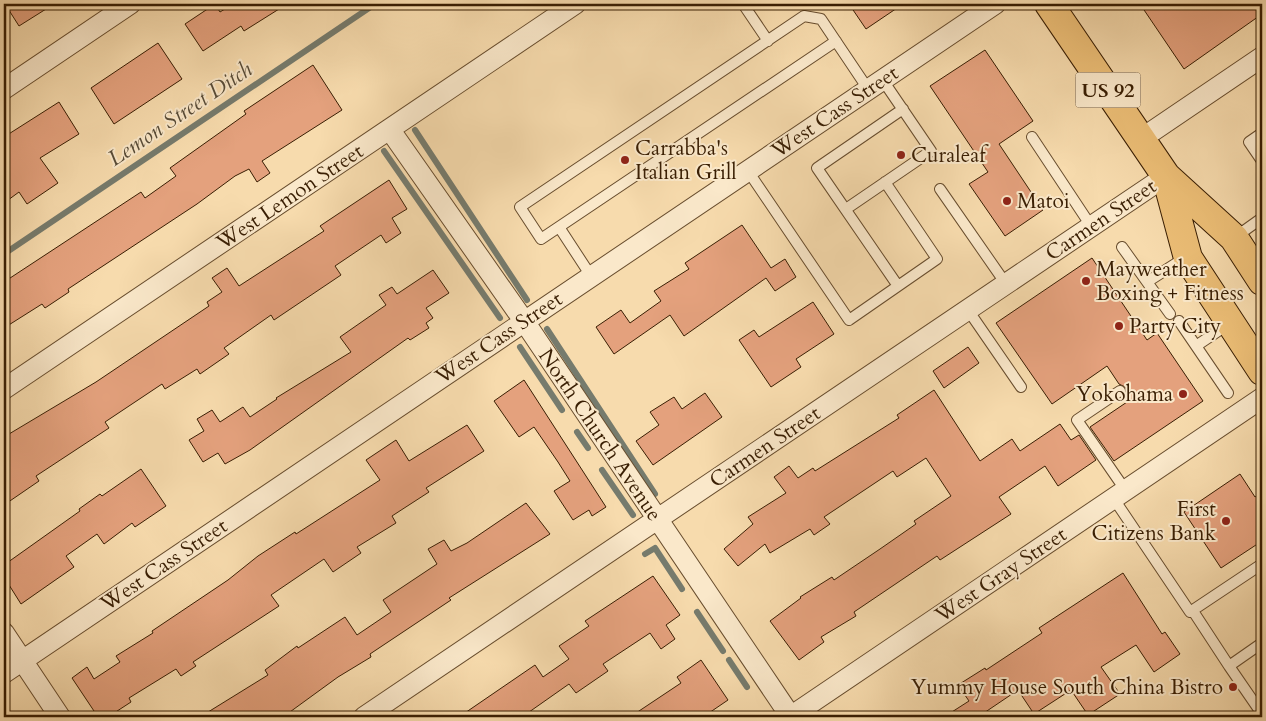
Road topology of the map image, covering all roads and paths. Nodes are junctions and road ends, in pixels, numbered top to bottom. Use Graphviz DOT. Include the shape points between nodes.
graph roads {
  1 [pos="130,4"];
  2 [pos="575,4"];
  3 [pos="743,4"];
  4 [pos="995,4"];
  5 [pos="1049,4"];
  6 [pos="836,40"];
  7 [pos="768,41"];
  8 [pos="1262,58"];
  9 [pos="875,84"];
  10 [pos="4,89"];
  11 [pos="902,109"];
  12 [pos="390,130"];
  13 [pos="1262,133"];
  14 [pos="1032,137"];
  15 [pos="1141,139"];
  16 [pos="1262,161"];
  17 [pos="748,171"];
  18 [pos="1166,176"];
  19 [pos="885,182"];
  20 [pos="940,189"];
  21 [pos="846,209"];
  22 [pos="1262,218"];
  23 [pos="1091,226"];
  24 [pos="559,227"];
  25 [pos="1234,238"];
  26 [pos="1122,247"];
  27 [pos="1187,256"];
  28 [pos="590,276"];
  29 [pos="1262,281"];
  30 [pos="1147,282"];
  31 [pos="1006,284"];
  32 [pos="898,286"];
  33 [pos="968,310"];
  34 [pos="1170,314"];
  35 [pos="524,321"];
  36 [pos="1179,321"];
  37 [pos="1230,323"];
  38 [pos="1196,346"];
  39 [pos="1262,371"];
  40 [pos="1021,387"];
  41 [pos="4,389"];
  42 [pos="1120,392"];
  43 [pos="1228,393"];
  44 [pos="1262,398"];
  45 [pos="1120,495"];
  46 [pos="656,520"];
  47 [pos="1262,564"];
  48 [pos="1193,611"];
  49 [pos="4,633"];
  50 [pos="1262,643"];
  51 [pos="22,661"];
  52 [pos="1229,666"];
  53 [pos="4,673"];
  54 [pos="1262,712"];
  55 [pos="60,717"];
  56 [pos="364,717"];
  57 [pos="791,717"];
  1 -- 10 [label="street"];
  2 -- 12 [label="street, West Lemon Street"];
  3 -- 7 [label="lane"];
  4 -- 9 [label="street, West Cass Street"];
  5 -- 15 [label="main road, US 92"];
  6 -- 7 [label="lane" via="821,19 804,16"];
  6 -- 9 [label="lane"];
  6 -- 24 [label="lane"];
  7 -- 24 [label="lane" via="520,207 541,239"];
  8 -- 15 [label="street"];
  9 -- 11 [label="lane"];
  9 -- 17 [label="street, West Cass Street"];
  11 -- 19 [label="lane" via="931,151"];
  11 -- 21 [label="lane" via="818,168"];
  12 -- 35 [label="street, North Church Avenue"];
  12 -- 41 [label="street, West Lemon Street"];
  13 -- 16 [label="lane" via="1249,142"];
  14 -- 23 [label="lane"];
  15 -- 18 [label="main road, US 92"];
  17 -- 28 [label="street, West Cass Street"];
  17 -- 32 [label="lane" via="849,320"];
  18 -- 23 [label="street, Carmen Street"];
  18 -- 25 [label="main road, US 92"];
  18 -- 27 [label="main road, US 92"];
  19 -- 21 [label="lane"];
  19 -- 32 [label="lane" via="937,259"];
  20 -- 31 [label="lane"];
  21 -- 32 [label="lane"];
  22 -- 25 [label="lane"];
  23 -- 31 [label="street, Carmen Street"];
  24 -- 28 [label="lane"];
  25 -- 29 [label="main road, US 92"];
  26 -- 30 [label="lane"];
  27 -- 30 [label="lane"];
  27 -- 37 [label="main road, US 92"];
  28 -- 35 [label="street, West Cass Street"];
  30 -- 34 [label="lane"];
  31 -- 33 [label="street, Carmen Street"];
  33 -- 40 [label="lane"];
  33 -- 46 [label="street, Carmen Street"];
  35 -- 46 [label="street, North Church Avenue"];
  35 -- 51 [label="street, West Cass Street"];
  36 -- 38 [label="lane"];
  37 -- 38 [label="lane"];
  37 -- 39 [label="main road, US 92"];
  38 -- 43 [label="lane"];
  42 -- 45 [label="lane" via="1077,420"];
  44 -- 45 [label="street, West Gray Street"];
  45 -- 48 [label="lane" via="1190,612"];
  45 -- 57 [label="street, West Gray Street"];
  46 -- 56 [label="street, Carmen Street"];
  46 -- 57 [label="street, North Church Avenue"];
  47 -- 48 [label="lane"];
  48 -- 52 [label="lane"];
  49 -- 51 [label="street"];
  50 -- 52 [label="lane"];
  51 -- 53 [label="street, West Cass Street"];
  51 -- 55 [label="street"];
  52 -- 54 [label="lane"];
}
